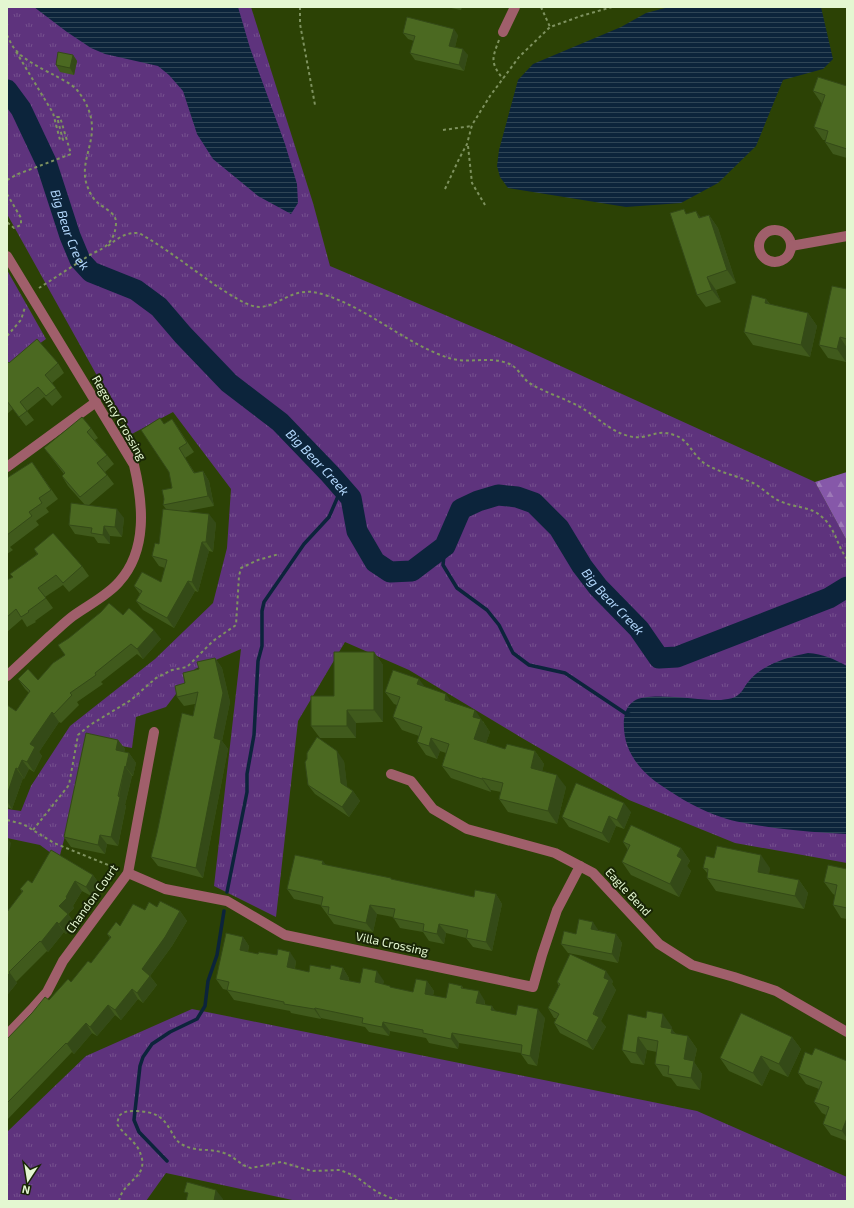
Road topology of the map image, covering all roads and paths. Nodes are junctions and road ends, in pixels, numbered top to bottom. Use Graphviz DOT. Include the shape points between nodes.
graph roads {
  1 [pos="300,7"];
  2 [pos="515,7"];
  3 [pos="541,7"];
  4 [pos="612,7"];
  5 [pos="550,27"];
  6 [pos="503,32"];
  7 [pos="7,35"];
  8 [pos="14,49"];
  9 [pos="503,79"];
  10 [pos="315,105"];
  11 [pos="472,126"];
  12 [pos="443,130"];
  13 [pos="467,144"];
  14 [pos="7,180"];
  15 [pos="445,189"];
  16 [pos="7,194"];
  17 [pos="484,205"];
  18 [pos="7,221"];
  19 [pos="847,236"];
  20 [pos="108,246"];
  21 [pos="791,246"];
  22 [pos="7,256"];
  23 [pos="67,269"];
  24 [pos="96,402"];
  25 [pos="7,467"];
  26 [pos="280,554"];
  27 [pos="847,559"];
  28 [pos="7,676"];
  29 [pos="154,732"];
  30 [pos="391,774"];
  31 [pos="7,820"];
  32 [pos="33,830"];
  33 [pos="580,866"];
  34 [pos="128,873"];
  35 [pos="847,1032"];
  36 [pos="7,1035"];
  37 [pos="119,1201"];
  38 [pos="398,1201"];
  1 -- 10 [label="path" via="300,24"];
  2 -- 6 [label="street"];
  3 -- 5 [label="path"];
  4 -- 5 [label="path"];
  5 -- 9 [label="path" via="519,57"];
  6 -- 9 [label="path" via="492,57 496,70"];
  7 -- 8 [label="path"];
  8 -- 14 [label="path" via="53,113 60,140 63,140 57,117 60,117 71,154"];
  8 -- 20 [label="path" via="39,68 76,89 89,109 92,129 84,169 85,179 97,203 116,219 115,232"];
  9 -- 11 [label="path"];
  11 -- 12 [label="path"];
  11 -- 13 [label="path"];
  13 -- 15 [label="path"];
  13 -- 17 [label="path" via="472,183"];
  16 -- 18 [label="path" via="21,218 20,225 14,228"];
  19 -- 21 [label="street"];
  20 -- 23 [label="path"];
  20 -- 27 [label="path" via="124,235 140,233 232,296 251,306 265,307 289,295 314,292 364,313 425,349 449,358 506,362 529,382 580,407 616,432 632,437 643,437 657,432 674,434 706,465 751,482 782,502 815,512 830,524"];
  22 -- 24 [label="street, Regency Crossing"];
  24 -- 25 [label="street"];
  24 -- 28 [label="street, Regency Crossing" via="134,465 139,488 140,539 133,562 119,582 72,616"];
  26 -- 32 [label="path" via="241,568 236,625 213,641 187,667 172,670 156,678 131,700 78,735 69,785"];
  29 -- 34 [label="street, Chandon Court"];
  30 -- 33 [label="street, Eagle Bend" via="411,781 433,809 467,829 555,853"];
  31 -- 32 [label="path" via="23,824"];
  32 -- 34 [label="path" via="54,843"];
  33 -- 34 [label="street, Villa Crossing" via="557,910 533,987 285,936 227,902 165,889"];
  33 -- 35 [label="street, Eagle Bend" via="593,873 659,944 692,965 776,991"];
  34 -- 36 [label="street, Chandon Court" via="63,961 47,992"];
  37 -- 38 [label="path" via="122,1192 141,1172 142,1167 138,1150 118,1124 119,1116 127,1111 151,1112 168,1126 177,1142 198,1150 226,1154 246,1167 281,1162 312,1171 340,1170"];
}
